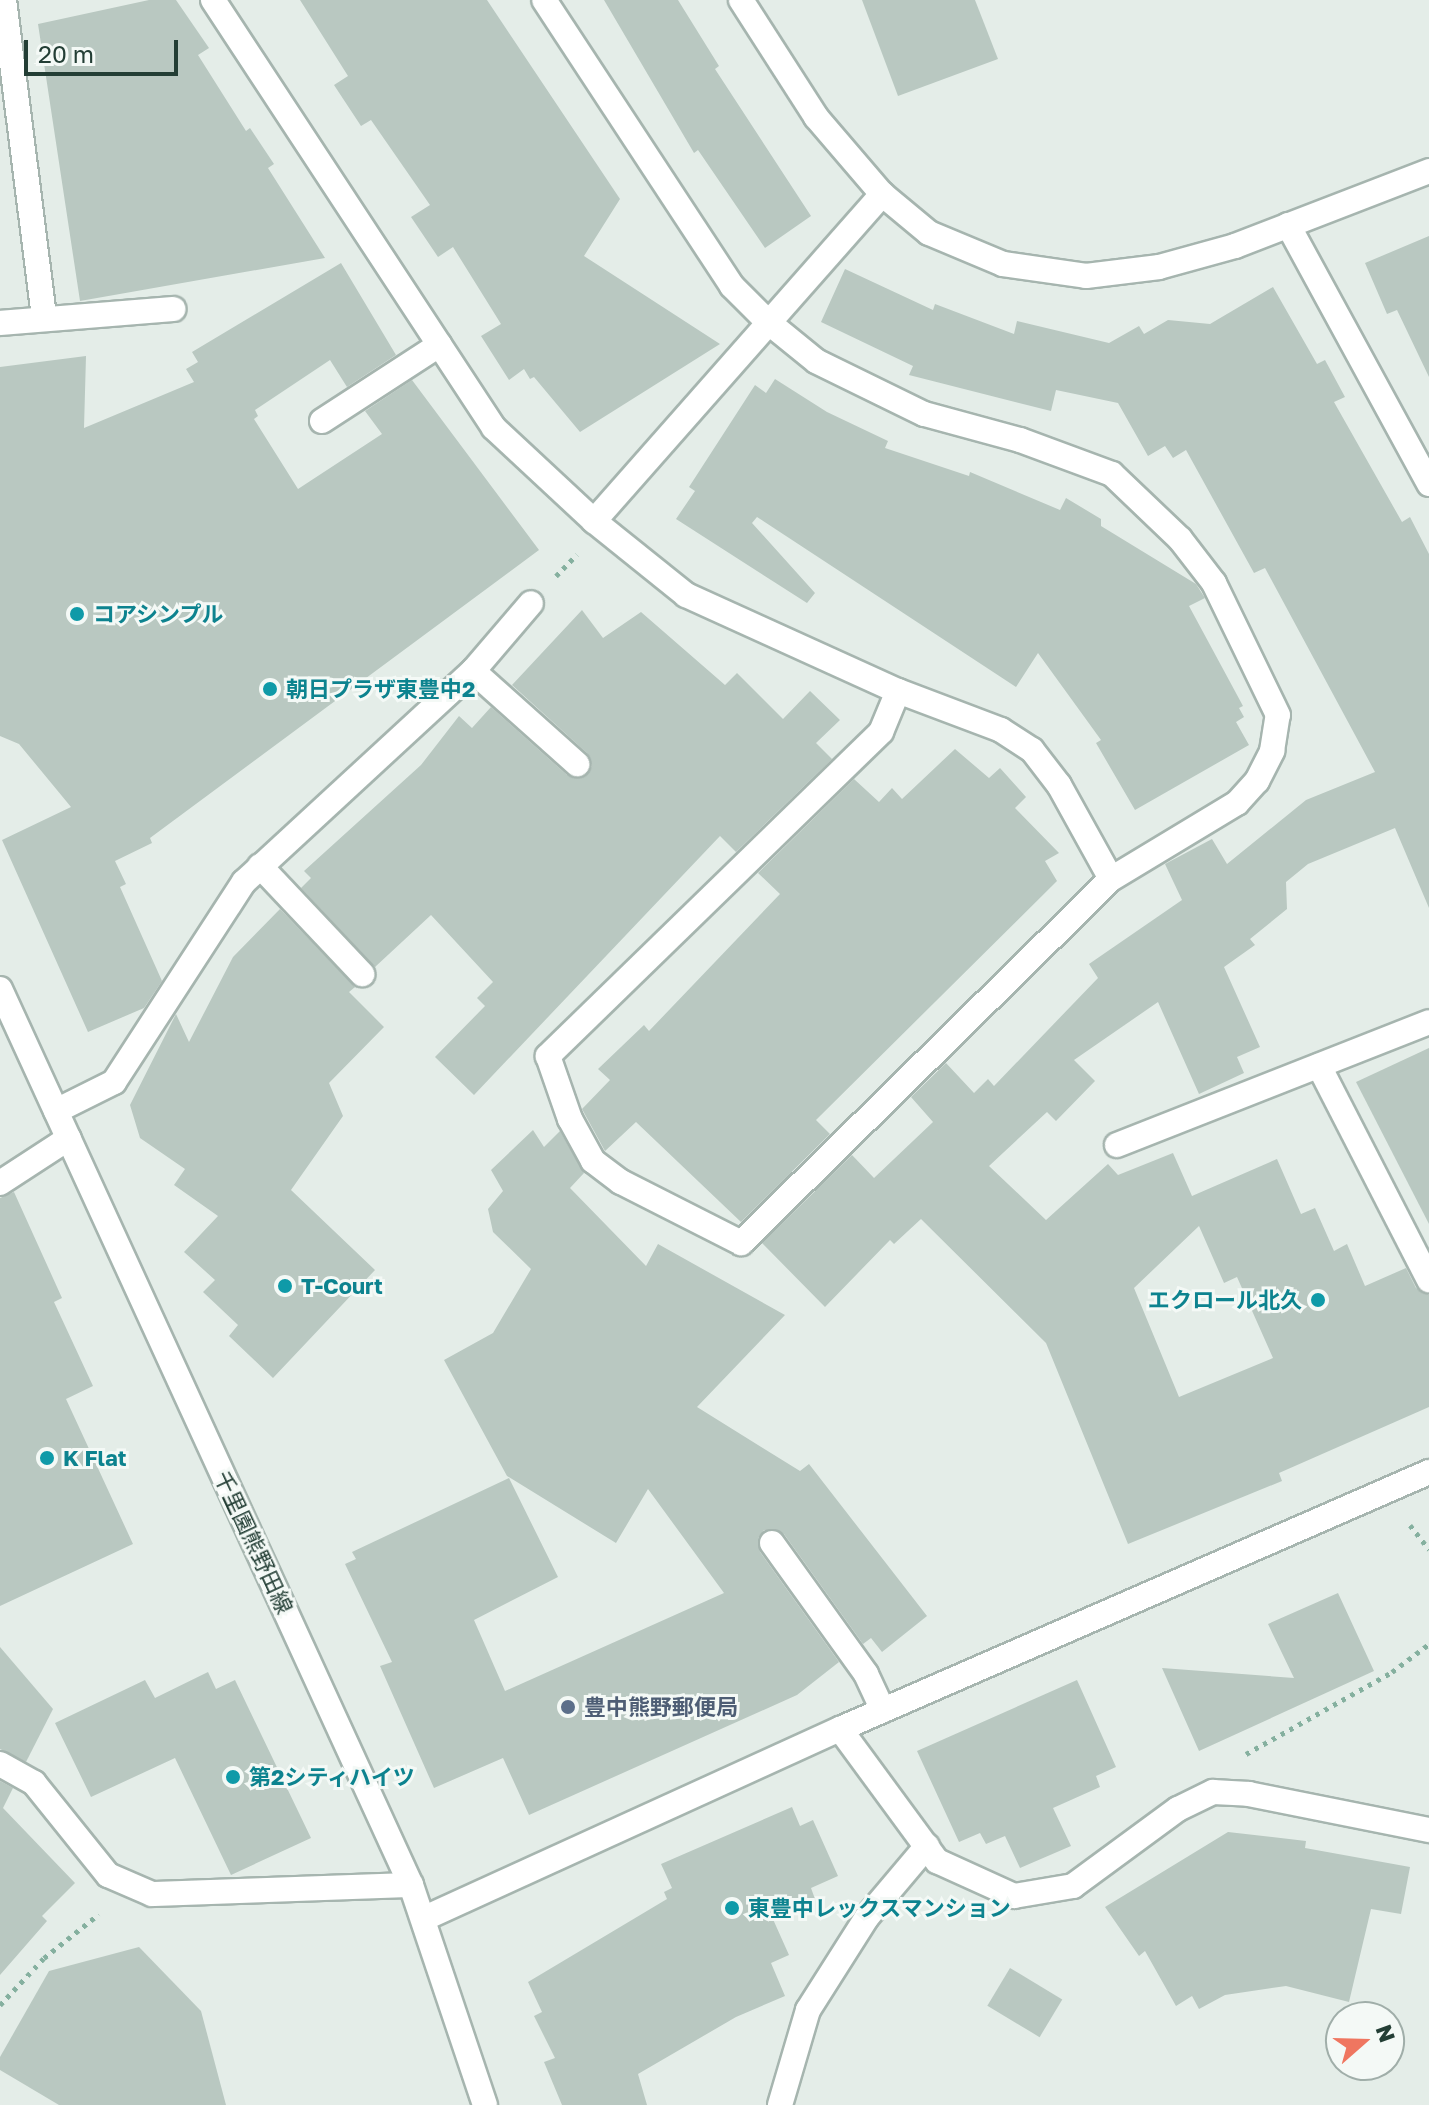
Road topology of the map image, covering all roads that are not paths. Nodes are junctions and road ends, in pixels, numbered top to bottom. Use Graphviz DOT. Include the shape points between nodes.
graph roads {
  1 [pos="4,0"];
  2 [pos="213,0"];
  3 [pos="544,0"];
  4 [pos="741,0"];
  5 [pos="1429,171"];
  6 [pos="882,194"];
  7 [pos="1288,225"];
  8 [pos="173,309"];
  9 [pos="44,318"];
  10 [pos="768,322"];
  11 [pos="0,323"];
  12 [pos="439,345"];
  13 [pos="322,421"];
  14 [pos="1429,484"];
  15 [pos="594,521"];
  16 [pos="531,603"];
  17 [pos="473,671"];
  18 [pos="898,691"];
  19 [pos="577,764"];
  20 [pos="260,866"];
  21 [pos="1111,879"];
  22 [pos="362,974"];
  23 [pos="0,989"];
  24 [pos="1429,1022"];
  25 [pos="1319,1066"];
  26 [pos="56,1111"];
  27 [pos="69,1138"];
  28 [pos="1117,1145"];
  29 [pos="0,1183"];
  30 [pos="1429,1280"];
  31 [pos="1429,1472"];
  32 [pos="772,1543"];
  33 [pos="883,1710"];
  34 [pos="840,1729"];
  35 [pos="0,1764"];
  36 [pos="1429,1830"];
  37 [pos="927,1846"];
  38 [pos="411,1885"];
  39 [pos="425,1918"];
  40 [pos="485,2105"];
  41 [pos="780,2105"];
  1 -- 9 [label="street"];
  2 -- 12 [label="street"];
  3 -- 10 [label="street" via="732,286"];
  4 -- 6 [label="street" via="816,117"];
  5 -- 7 [label="street"];
  6 -- 7 [label="street" via="929,233 991,259 1086,276 1159,267"];
  6 -- 10 [label="street"];
  7 -- 14 [label="street"];
  8 -- 9 [label="street"];
  9 -- 11 [label="street"];
  10 -- 15 [label="street"];
  10 -- 21 [label="street" via="816,361 924,414 1020,440 1112,474 1163,521 1214,583 1278,715 1272,751 1257,781 1237,803"];
  12 -- 13 [label="street"];
  12 -- 15 [label="street" via="494,428"];
  15 -- 18 [label="street" via="686,595"];
  16 -- 17 [label="street"];
  17 -- 19 [label="street"];
  17 -- 20 [label="street"];
  18 -- 21 [label="street" via="1001,730 1032,750 1059,785"];
  18 -- 21 [label="street" via="881,732 548,1056 570,1119 593,1161 621,1182 741,1243"];
  20 -- 22 [label="street"];
  20 -- 26 [label="street" via="244,882 114,1082"];
  23 -- 26 [label="street, 千里園熊野田線"];
  24 -- 25 [label="street"];
  25 -- 28 [label="street"];
  25 -- 30 [label="street"];
  26 -- 27 [label="street, 千里園熊野田線"];
  27 -- 29 [label="street"];
  27 -- 38 [label="street, 千里園熊野田線"];
  31 -- 33 [label="street"];
  32 -- 33 [label="street" via="866,1674"];
  33 -- 34 [label="street"];
  34 -- 37 [label="street"];
  34 -- 39 [label="street"];
  35 -- 38 [label="street" via="34,1783 108,1875 152,1894"];
  36 -- 37 [label="street" via="1232,1791 1198,1798 1065,1889 1014,1896 942,1866"];
  37 -- 41 [label="street" via="867,1917 808,2010"];
  38 -- 39 [label="street, 千里園熊野田線"];
  39 -- 40 [label="street, 千里園熊野田線"];
}
